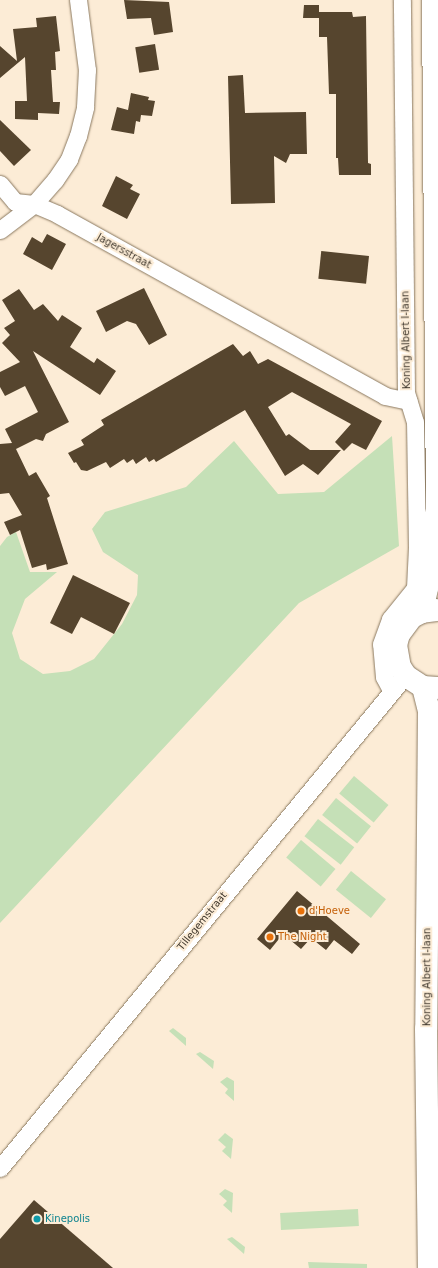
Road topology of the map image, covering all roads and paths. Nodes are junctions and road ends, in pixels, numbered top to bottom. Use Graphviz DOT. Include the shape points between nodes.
graph roads {
  1 [pos="78,0"];
  2 [pos="402,0"];
  3 [pos="433,0"];
  4 [pos="0,184"];
  5 [pos="34,204"];
  6 [pos="0,230"];
  7 [pos="408,401"];
  8 [pos="436,518"];
  9 [pos="430,611"];
  10 [pos="415,685"];
  11 [pos="0,1168"];
  12 [pos="429,1268"];
  1 -- 5 [label="street" via="87,70 82,122 64,168"];
  2 -- 7 [label="street, Koning Albert I-laan"];
  3 -- 8 [label="main road, Koning Albert I-laan"];
  4 -- 5 [label="street, Jagersstraat" via="16,202"];
  5 -- 6 [label="street"];
  5 -- 7 [label="street, Jagersstraat" via="57,214 385,396"];
  7 -- 10 [label="street, Koning Albert I-laan" via="414,422 416,588 390,619 381,644 384,677"];
  8 -- 9 [label="main road, Koning Albert I-laan" via="427,588"];
  9 -- 10 [label="main road, Koning Albert I-laan" via="405,624 399,634 396,656"];
  10 -- 11 [label="street, Tillegemstraat"];
  10 -- 12 [label="main road, Koning Albert I-laan" via="429,710 426,1029"];
}
